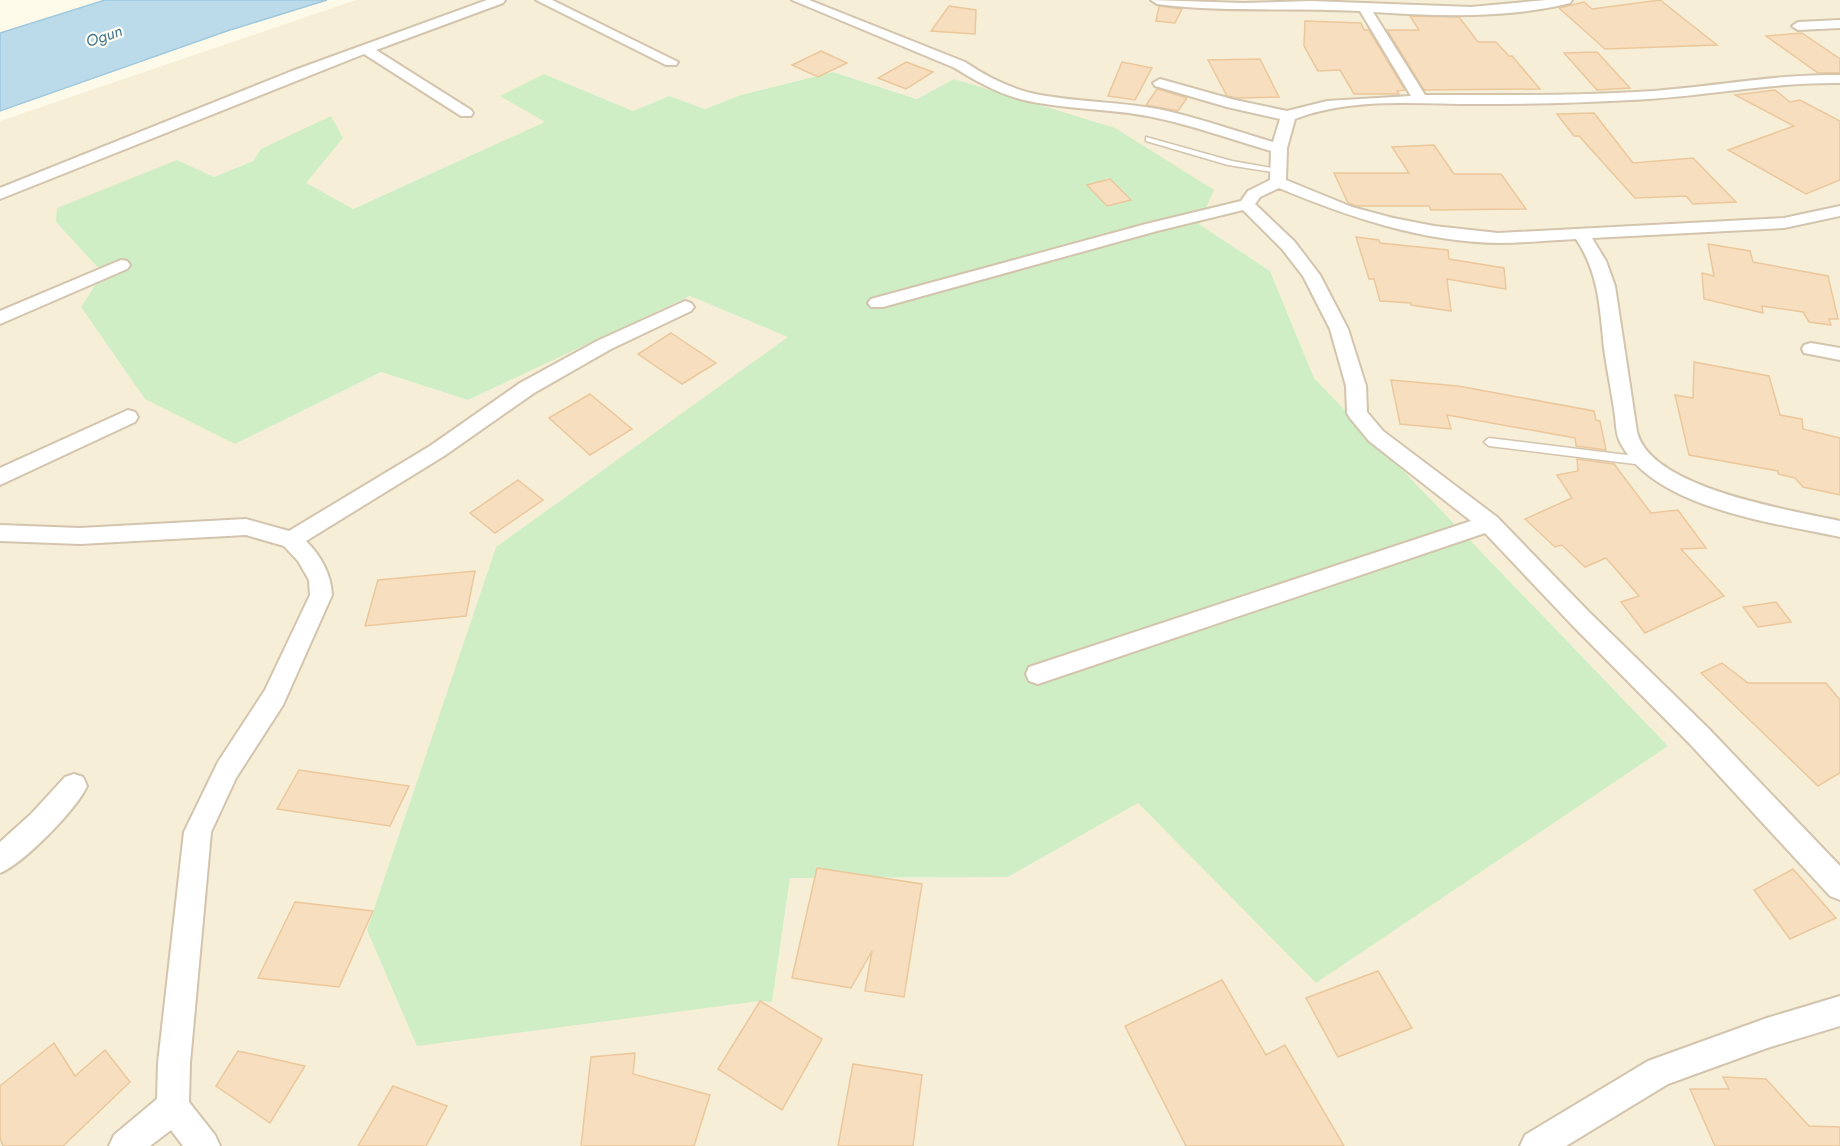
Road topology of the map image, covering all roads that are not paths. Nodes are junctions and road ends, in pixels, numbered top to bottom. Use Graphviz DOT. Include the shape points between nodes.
graph roads {
  1 [pos="499,0"];
  2 [pos="542,0"];
  3 [pos="798,0"];
  4 [pos="1157,0"];
  5 [pos="1566,0"];
  6 [pos="1365,9"];
  7 [pos="1840,24"];
  8 [pos="1798,26"];
  9 [pos="366,49"];
  10 [pos="671,62"];
  11 [pos="1840,79"];
  12 [pos="1160,83"];
  13 [pos="1421,100"];
  14 [pos="465,113"];
  15 [pos="1288,116"];
  16 [pos="1149,139"];
  17 [pos="1279,148"];
  18 [pos="1278,177"];
  19 [pos="0,194"];
  20 [pos="1247,204"];
  21 [pos="1840,211"];
  22 [pos="1582,235"];
  23 [pos="122,265"];
  24 [pos="877,303"];
  25 [pos="685,307"];
  26 [pos="0,318"];
  27 [pos="1811,349"];
  28 [pos="1840,354"];
  29 [pos="128,417"];
  30 [pos="1489,442"];
  31 [pos="1643,461"];
  32 [pos="0,477"];
  33 [pos="1489,524"];
  34 [pos="1840,529"];
  35 [pos="0,533"];
  36 [pos="291,540"];
  37 [pos="1038,674"];
  38 [pos="74,786"];
  39 [pos="0,860"];
  40 [pos="1840,886"];
  41 [pos="1840,1011"];
  42 [pos="173,1107"];
  43 [pos="125,1146"];
  44 [pos="204,1146"];
  45 [pos="1536,1146"];
  1 -- 9 [label="street"];
  2 -- 10 [label="street"];
  3 -- 17 [label="street" via="1038,99 1160,114"];
  4 -- 6 [label="street"];
  5 -- 6 [label="street" via="1478,11"];
  6 -- 13 [label="street"];
  7 -- 8 [label="street"];
  9 -- 14 [label="street"];
  9 -- 19 [label="street"];
  11 -- 13 [label="street" via="1787,79 1605,98"];
  12 -- 15 [label="street"];
  13 -- 15 [label="street" via="1301,109"];
  15 -- 17 [label="street"];
  16 -- 18 [label="lane"];
  17 -- 18 [label="street"];
  18 -- 20 [label="street"];
  18 -- 22 [label="street" via="1346,210 1434,231 1498,238"];
  20 -- 24 [label="street"];
  20 -- 33 [label="street" via="1311,274 1339,329 1356,386 1357,413 1376,436"];
  21 -- 22 [label="street" via="1784,223"];
  22 -- 31 [label="street" via="1596,254 1607,286 1629,442"];
  23 -- 26 [label="street"];
  25 -- 36 [label="street" via="604,345 527,388 437,451"];
  27 -- 28 [label="street"];
  29 -- 32 [label="street"];
  30 -- 31 [label="lane"];
  31 -- 34 [label="street" via="1663,477 1698,493"];
  33 -- 37 [label="street"];
  33 -- 40 [label="street"];
  35 -- 36 [label="street" via="80,536 246,527"];
  36 -- 42 [label="street" via="306,555 320,579 321,595 274,697 227,771 198,832"];
  38 -- 39 [label="street"];
  41 -- 45 [label="street" via="1659,1072"];
  42 -- 43 [label="street"];
  42 -- 44 [label="street"];
}
